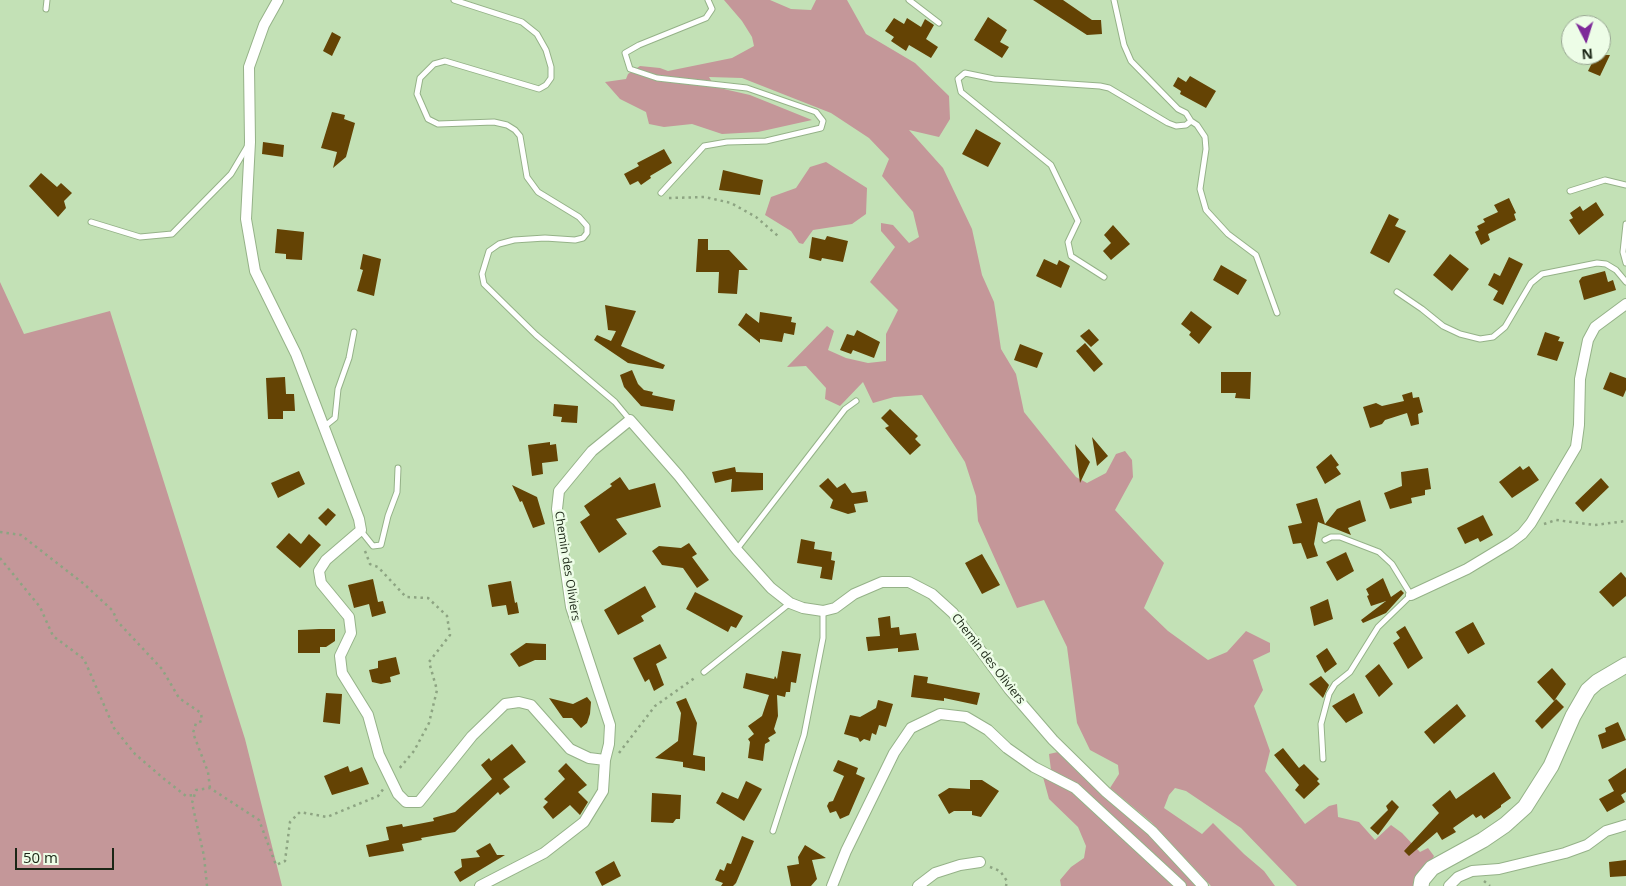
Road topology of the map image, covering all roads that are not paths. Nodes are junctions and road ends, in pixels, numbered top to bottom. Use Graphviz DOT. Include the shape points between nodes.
graph roads {
  1 [pos="47,0"];
  2 [pos="278,0"];
  3 [pos="454,0"];
  4 [pos="708,0"];
  5 [pos="909,0"];
  6 [pos="1114,0"];
  7 [pos="46,9"];
  8 [pos="939,22"];
  9 [pos="1191,121"];
  10 [pos="250,142"];
  11 [pos="1626,185"];
  12 [pos="661,192"];
  13 [pos="1570,192"];
  14 [pos="91,222"];
  15 [pos="1626,224"];
  16 [pos="1626,264"];
  17 [pos="1104,277"];
  18 [pos="1626,282"];
  19 [pos="1397,292"];
  20 [pos="1626,304"];
  21 [pos="1277,313"];
  22 [pos="354,332"];
  23 [pos="856,401"];
  24 [pos="630,420"];
  25 [pos="325,426"];
  26 [pos="398,468"];
  27 [pos="358,533"];
  28 [pos="1326,540"];
  29 [pos="737,550"];
  30 [pos="1411,595"];
  31 [pos="790,603"];
  32 [pos="823,611"];
  33 [pos="1626,665"];
  34 [pos="704,672"];
  35 [pos="1323,758"];
  36 [pos="605,760"];
  37 [pos="1626,825"];
  38 [pos="773,831"];
  39 [pos="980,862"];
  40 [pos="480,886"];
  41 [pos="832,886"];
  42 [pos="918,886"];
  43 [pos="1181,886"];
  44 [pos="1203,886"];
  45 [pos="1421,886"];
  46 [pos="1449,886"];
  1 -- 7 [label="lane"];
  2 -- 10 [label="street" via="264,25 249,66"];
  3 -- 24 [label="lane" via="509,16 530,28 546,50 551,78 539,89 445,61 434,64 420,78 417,94 428,120 438,124 494,122 508,125 520,136 527,177 538,192 580,218 587,226 583,238 575,240 545,238 499,244 489,251 482,274 484,284 536,335 615,402"];
  4 -- 12 [label="lane" via="712,9 706,18 639,45 625,54 630,69 657,78 747,88 816,112 823,121 821,128 766,140 704,146"];
  5 -- 8 [label="lane"];
  6 -- 9 [label="lane" via="1131,61"];
  9 -- 17 [label="lane" via="1176,126 1109,88 1088,84 994,79 966,73 958,79 961,92 1051,164 1078,221 1068,242 1071,256"];
  9 -- 21 [label="lane" via="1205,136 1200,189 1206,210 1228,234 1256,255"];
  10 -- 14 [label="lane" via="231,174 172,234 140,236"];
  10 -- 25 [label="street" via="246,219 255,271 296,354"];
  11 -- 13 [label="lane" via="1605,180"];
  15 -- 16 [label="lane" via="1623,252"];
  18 -- 19 [label="lane" via="1616,270 1597,263 1542,274 1531,283 1505,327 1493,337 1480,338 1443,326"];
  20 -- 30 [label="street" via="1595,327 1588,340 1580,379 1576,447 1531,523 1510,543 1467,569"];
  22 -- 25 [label="lane" via="338,389 336,418"];
  23 -- 29 [label="lane" via="845,409"];
  24 -- 29 [label="street"];
  24 -- 36 [label="street, Chemin des Oliviers" via="592,451 559,491 556,509 571,607 610,725"];
  25 -- 27 [label="street" via="359,519"];
  26 -- 27 [label="lane" via="397,492 381,545 373,546"];
  27 -- 36 [label="street" via="326,560 319,571 321,583 349,617 351,633 340,656 342,674 368,715 379,755 398,794 406,802 419,802 472,736 505,704 520,702 531,706 570,748 589,758"];
  28 -- 30 [label="lane" via="1340,538 1379,552 1392,564"];
  29 -- 31 [label="street" via="771,588"];
  30 -- 35 [label="lane" via="1378,627 1350,672 1335,684 1329,694 1320,724"];
  31 -- 32 [label="street"];
  31 -- 34 [label="lane"];
  32 -- 38 [label="lane" via="823,638 804,735"];
  32 -- 44 [label="street, Chemin des Oliviers" via="835,608 854,594 882,582 909,582 932,594 953,613 1009,689 1053,740 1152,831"];
  33 -- 45 [label="street" via="1588,690 1551,766 1525,807 1483,840 1432,868"];
  36 -- 40 [label="street, Chemin des Oliviers" via="603,791 584,822 544,853"];
  37 -- 46 [label="street" via="1606,831 1587,845 1565,853 1499,869 1472,871 1458,876"];
  39 -- 42 [label="street" via="960,864 935,873"];
  41 -- 43 [label="street" via="894,753 911,728 940,714 966,717 988,730 1034,767 1075,788"];
}
